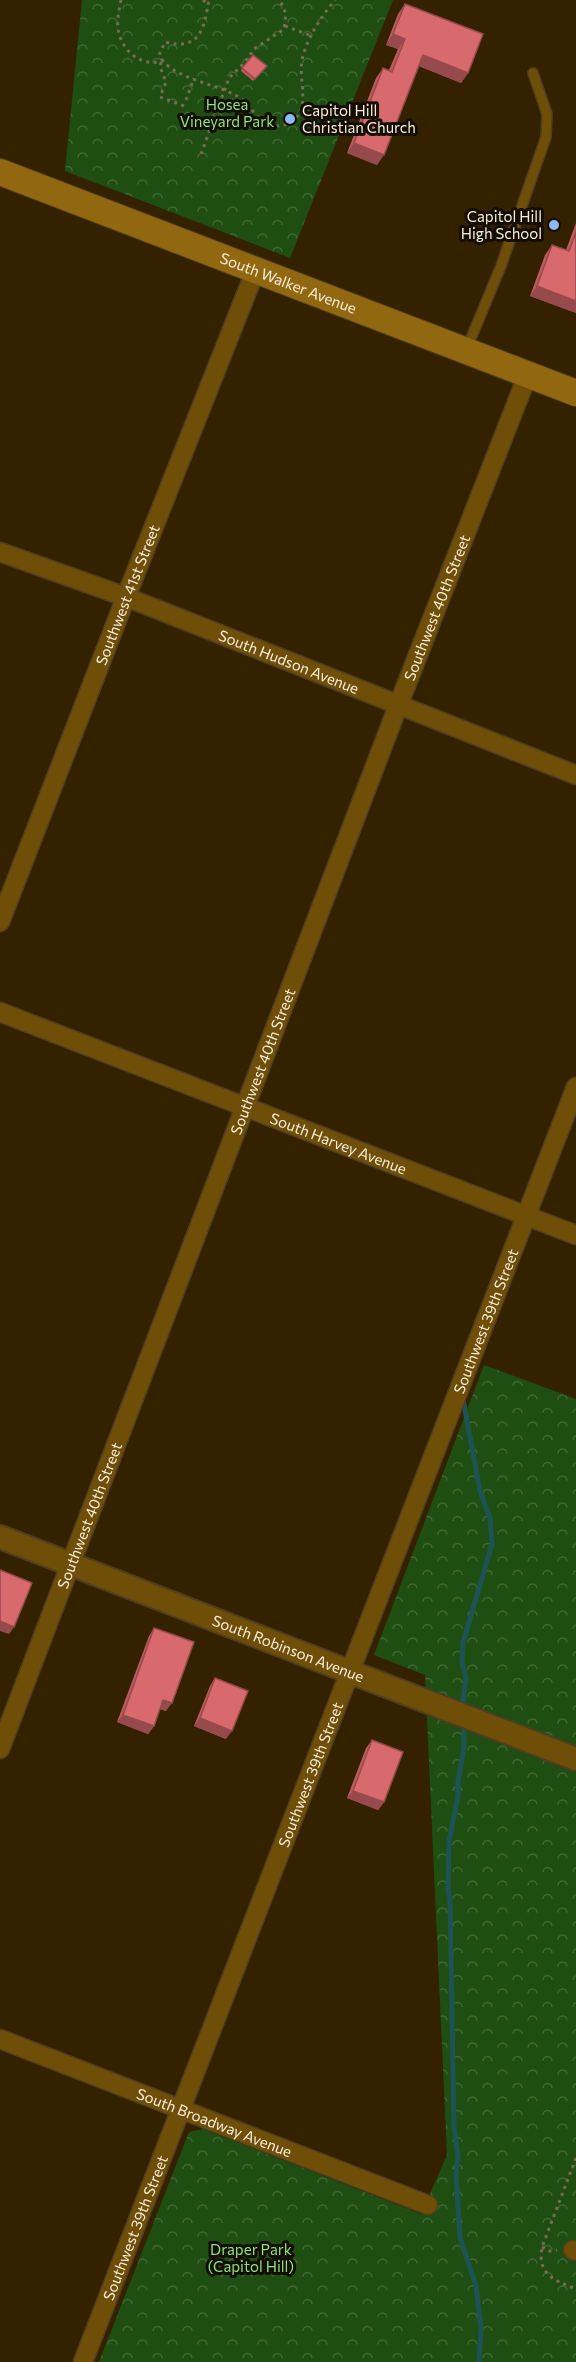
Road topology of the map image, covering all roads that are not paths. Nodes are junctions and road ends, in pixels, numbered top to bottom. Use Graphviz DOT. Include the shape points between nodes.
graph roads {
  1 [pos="533,73"];
  2 [pos="0,172"];
  3 [pos="256,269"];
  4 [pos="466,351"];
  5 [pos="528,374"];
  6 [pos="576,393"];
  7 [pos="0,552"];
  8 [pos="126,597"];
  9 [pos="398,706"];
  10 [pos="576,775"];
  11 [pos="0,922"];
  12 [pos="0,1012"];
  13 [pos="576,1087"];
  14 [pos="246,1106"];
  15 [pos="527,1216"];
  16 [pos="576,1235"];
  17 [pos="0,1537"];
  18 [pos="70,1564"];
  19 [pos="348,1672"];
  20 [pos="0,1749"];
  21 [pos="576,1760"];
  22 [pos="0,2039"];
  23 [pos="182,2109"];
  24 [pos="428,2205"];
  25 [pos="82,2362"];
  1 -- 4 [label="lane" via="547,114 546,137 501,267"];
  2 -- 3 [label="main road, South Walker Avenue"];
  3 -- 4 [label="main road, South Walker Avenue"];
  3 -- 8 [label="street, Southwest 41st Street"];
  4 -- 5 [label="main road, South Walker Avenue"];
  5 -- 6 [label="main road, South Walker Avenue"];
  5 -- 9 [label="street, Southwest 40th Street"];
  7 -- 8 [label="street, South Hudson Avenue"];
  8 -- 9 [label="street, South Hudson Avenue"];
  8 -- 11 [label="street, Southwest 41st Street"];
  9 -- 10 [label="street, South Hudson Avenue"];
  9 -- 14 [label="street, Southwest 40th Street"];
  12 -- 14 [label="street, South Harvey Avenue"];
  13 -- 15 [label="street, Southwest 39th Street"];
  14 -- 15 [label="street, South Harvey Avenue"];
  14 -- 18 [label="street, Southwest 40th Street"];
  15 -- 16 [label="street, South Harvey Avenue"];
  15 -- 19 [label="street, Southwest 39th Street"];
  17 -- 18 [label="street, South Robinson Avenue"];
  18 -- 19 [label="street, South Robinson Avenue"];
  18 -- 20 [label="street, Southwest 40th Street"];
  19 -- 21 [label="street, South Robinson Avenue"];
  19 -- 23 [label="street, Southwest 39th Street"];
  22 -- 23 [label="street, South Broadway Avenue"];
  23 -- 24 [label="street, South Broadway Avenue"];
  23 -- 25 [label="street, Southwest 39th Street"];
}
